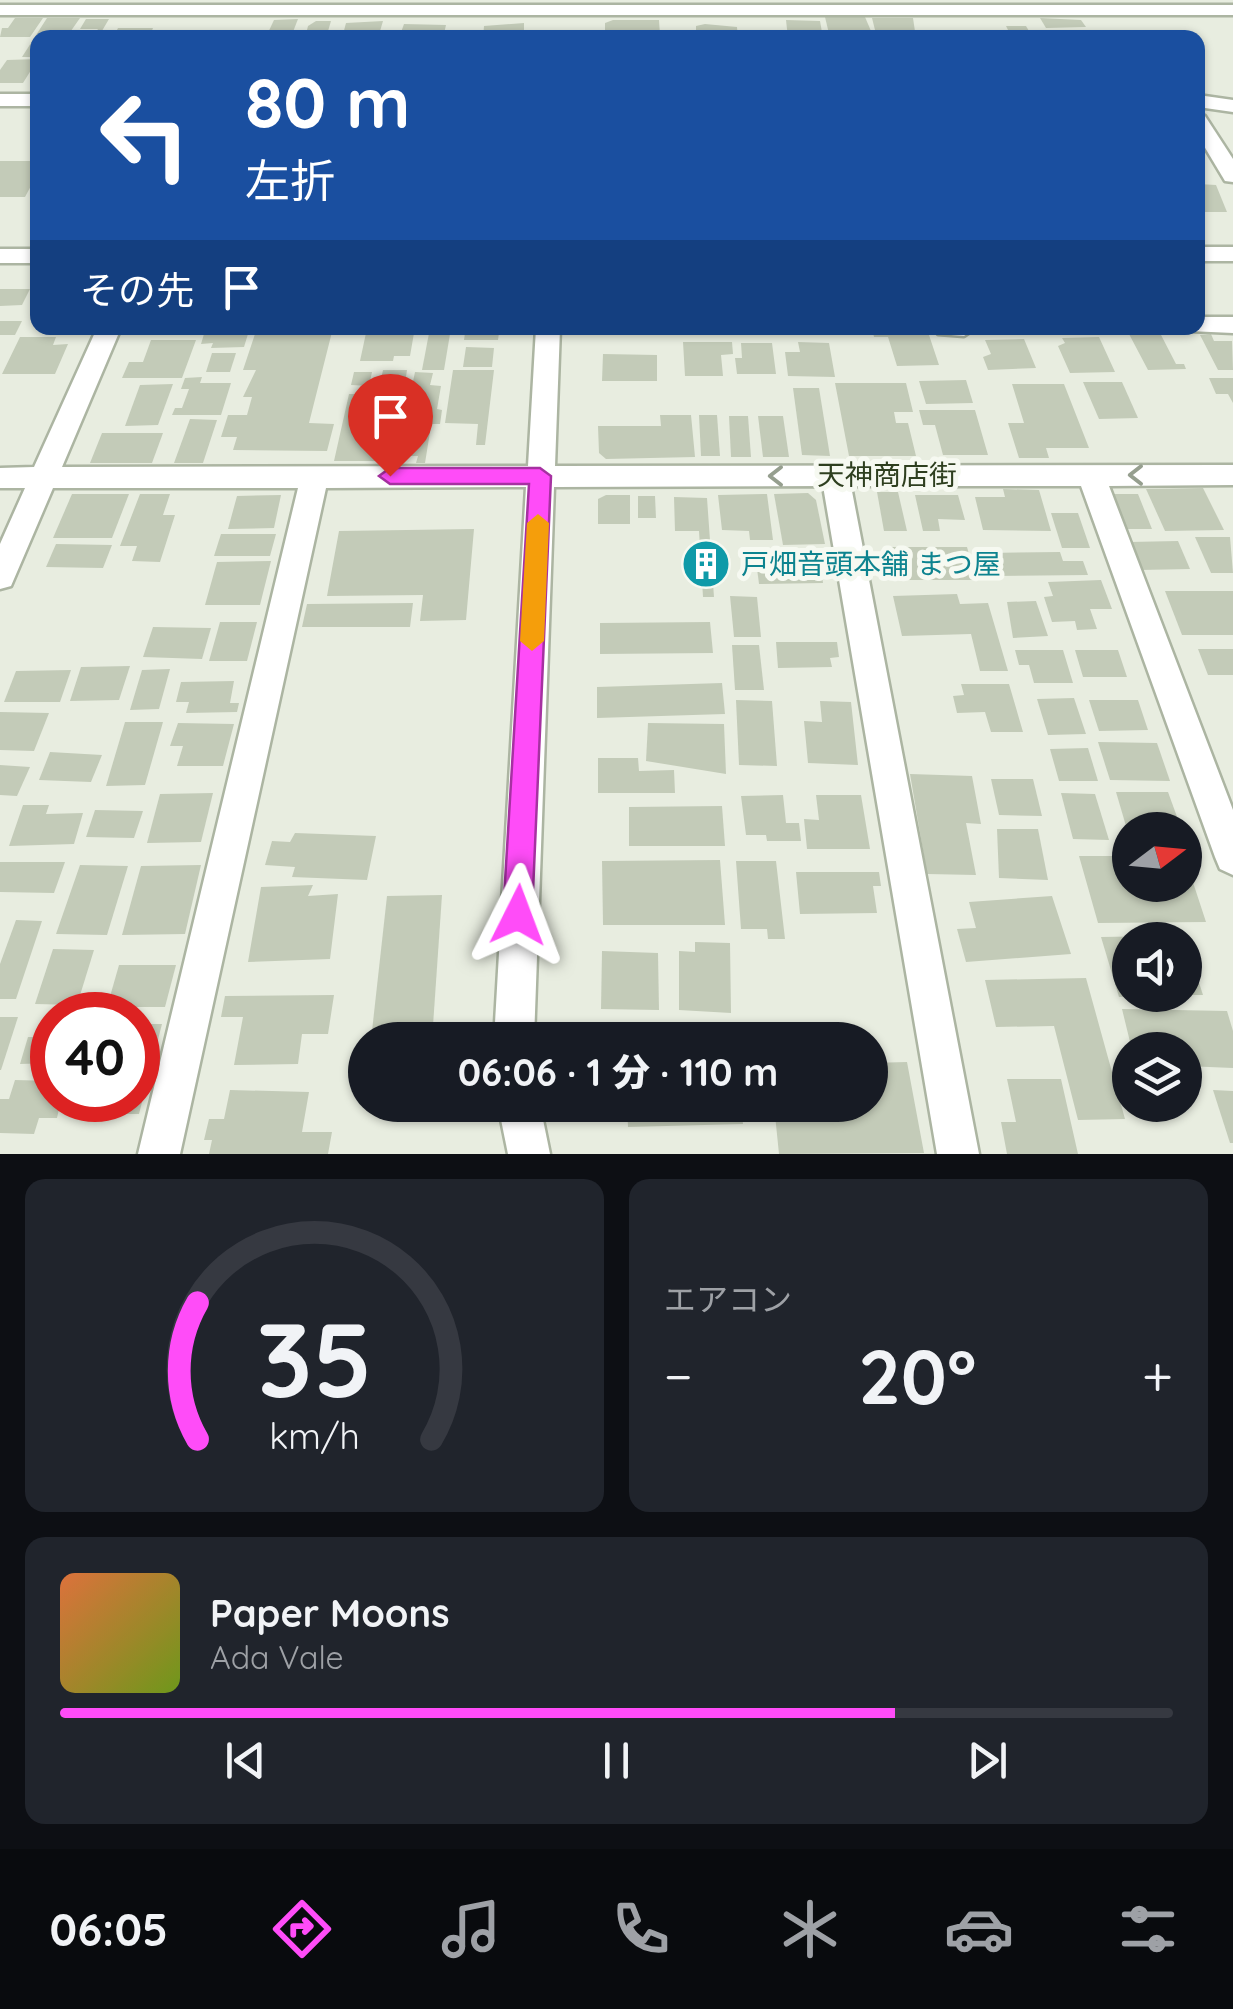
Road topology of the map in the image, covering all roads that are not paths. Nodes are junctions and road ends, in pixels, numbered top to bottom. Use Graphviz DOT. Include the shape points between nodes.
graph roads {
  1 [pos="246,6"];
  2 [pos="0,10"];
  3 [pos="1233,10"];
  4 [pos="564,11"];
  5 [pos="1106,12"];
  6 [pos="238,30"];
  7 [pos="0,100"];
  8 [pos="30,100"];
  9 [pos="1205,102"];
  10 [pos="1233,106"];
  11 [pos="1205,131"];
  12 [pos="1233,176"];
  13 [pos="1205,254"];
  14 [pos="1233,254"];
  15 [pos="0,256"];
  16 [pos="30,256"];
  17 [pos="1205,325"];
  18 [pos="1233,325"];
  19 [pos="106,335"];
  20 [pos="548,335"];
  21 [pos="1091,475"];
  22 [pos="1233,475"];
  23 [pos="314,476"];
  24 [pos="540,476"];
  25 [pos="836,476"];
  26 [pos="0,478"];
  27 [pos="44,478"];
  28 [pos="0,577"];
  29 [pos="1233,857"];
  30 [pos="515,1022"];
  31 [pos="522,1122"];
  32 [pos="159,1154"];
  33 [pos="529,1154"];
  34 [pos="958,1154"];
  1 -- 2 [label="street"];
  1 -- 4 [label="street"];
  1 -- 6 [label="street"];
  3 -- 5 [label="street"];
  4 -- 5 [label="street"];
  7 -- 8 [label="street"];
  9 -- 10 [label="street"];
  11 -- 12 [label="street"];
  13 -- 14 [label="street"];
  15 -- 16 [label="street"];
  17 -- 18 [label="street"];
  19 -- 27 [label="street"];
  20 -- 24 [label="street"];
  22 -- 21 [label="street, 天神商店街, one-way"];
  21 -- 25 [label="street, 天神商店街"];
  21 -- 29 [label="street"];
  23 -- 24 [label="street, 天神商店街"];
  23 -- 27 [label="street, 天神商店街"];
  23 -- 32 [label="street"];
  25 -- 24 [label="street, 天神商店街, one-way"];
  24 -- 30 [label="street"];
  25 -- 34 [label="street"];
  26 -- 27 [label="street, 天神商店街"];
  27 -- 28 [label="street"];
  31 -- 33 [label="street"];
}
